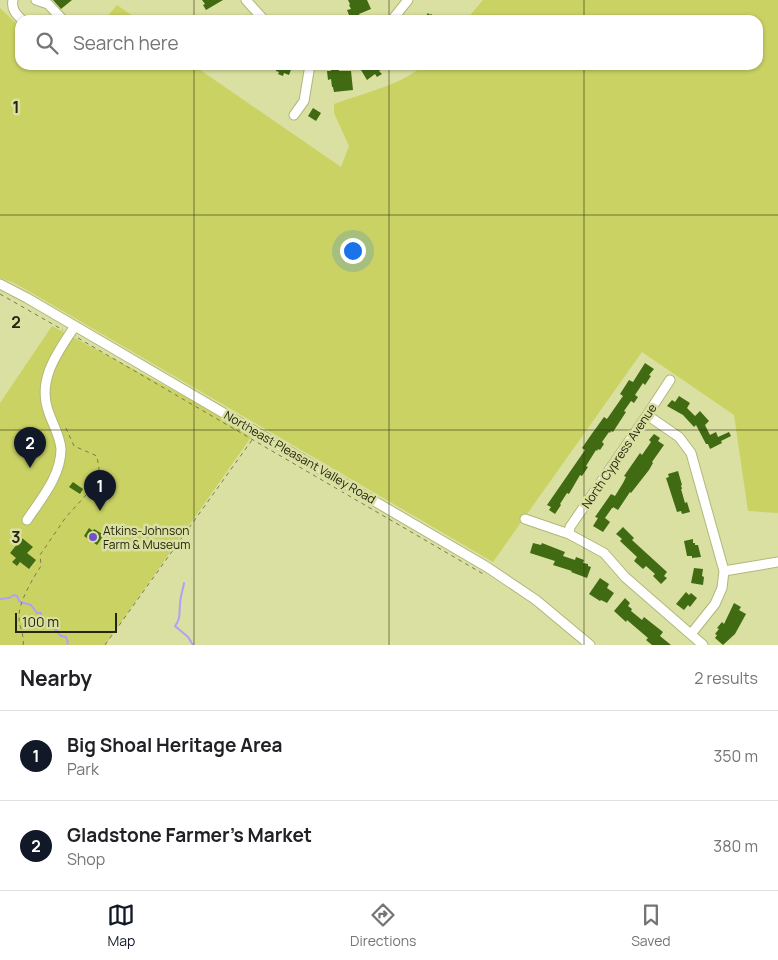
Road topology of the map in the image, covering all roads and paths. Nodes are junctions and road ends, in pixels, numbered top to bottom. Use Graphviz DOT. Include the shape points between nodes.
graph roads {
  1 [pos="13,0"];
  2 [pos="36,0"];
  3 [pos="246,0"];
  4 [pos="408,0"];
  5 [pos="17,15"];
  6 [pos="59,15"];
  7 [pos="260,15"];
  8 [pos="396,15"];
  9 [pos="309,70"];
  10 [pos="294,115"];
  11 [pos="0,284"];
  12 [pos="0,294"];
  13 [pos="73,330"];
  14 [pos="670,380"];
  15 [pos="647,415"];
  16 [pos="56,428"];
  17 [pos="252,440"];
  18 [pos="525,519"];
  19 [pos="27,520"];
  20 [pos="568,534"];
  21 [pos="778,562"];
  22 [pos="724,572"];
  23 [pos="486,576"];
  24 [pos="691,634"];
  25 [pos="23,645"];
  26 [pos="105,645"];
  27 [pos="590,645"];
  28 [pos="703,645"];
  1 -- 5 [label="street"];
  2 -- 6 [label="street" via="48,4"];
  3 -- 7 [label="street"];
  4 -- 8 [label="street"];
  9 -- 10 [label="street" via="304,101"];
  11 -- 13 [label="street, Northeast Pleasant Valley Road"];
  12 -- 13 [label="path"];
  13 -- 16 [label="street" via="50,365 46,377 45,399"];
  13 -- 17 [label="path"];
  13 -- 27 [label="street, Northeast Pleasant Valley Road" via="487,567 536,600"];
  14 -- 15 [label="street, North Cypress Avenue"];
  15 -- 20 [label="street, North Cypress Avenue"];
  15 -- 22 [label="street" via="679,436 691,454"];
  16 -- 19 [label="street" via="61,449 59,464 50,485"];
  16 -- 25 [label="path" via="65,426 74,446 98,456 97,483 66,517 40,555 41,566 21,607 19,619"];
  17 -- 23 [label="path"];
  17 -- 26 [label="path"];
  18 -- 20 [label="street"];
  20 -- 24 [label="street" via="604,552 625,577"];
  21 -- 22 [label="street"];
  22 -- 24 [label="street" via="715,604"];
  24 -- 28 [label="street"];
}
